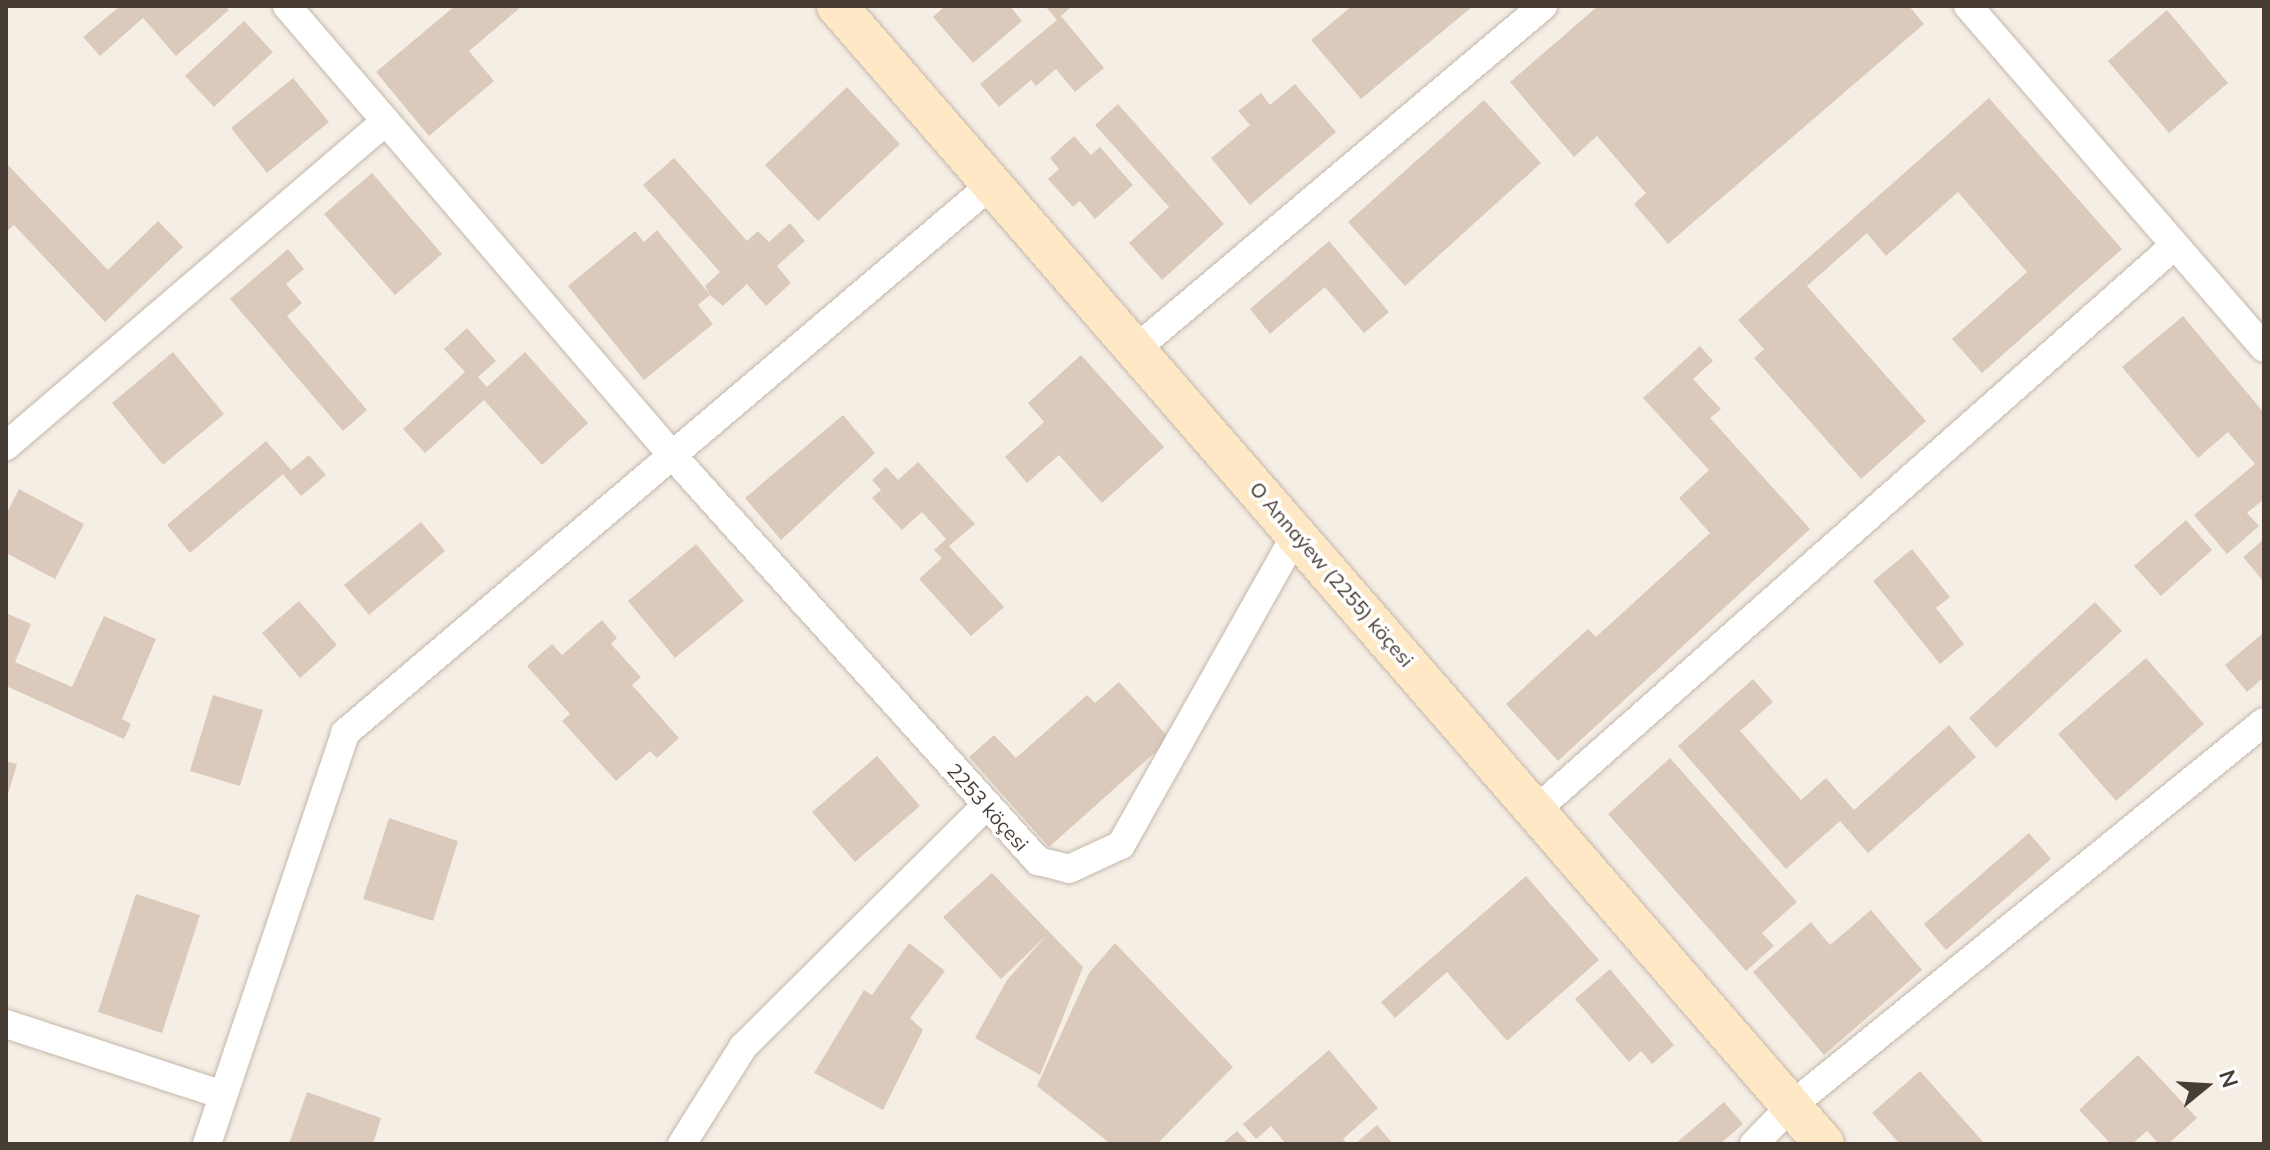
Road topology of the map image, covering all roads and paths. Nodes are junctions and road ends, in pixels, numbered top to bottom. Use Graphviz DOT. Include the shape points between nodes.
graph roads {
  1 [pos="287,6"];
  2 [pos="837,6"];
  3 [pos="1968,6"];
  4 [pos="1538,8"];
  5 [pos="386,121"];
  6 [pos="993,183"];
  7 [pos="2175,245"];
  8 [pos="1137,348"];
  9 [pos="2264,348"];
  10 [pos="6,446"];
  11 [pos="672,455"];
  12 [pos="1297,533"];
  13 [pos="2264,722"];
  14 [pos="987,805"];
  15 [pos="1536,810"];
  16 [pos="6,1024"];
  17 [pos="223,1095"];
  18 [pos="1791,1106"];
  19 [pos="207,1144"];
  20 [pos="682,1144"];
  21 [pos="1754,1144"];
  22 [pos="1824,1144"];
  1 -- 5 [label="street, 2253 köçesi"];
  2 -- 6 [label="main road, O Annaýew (2255) köçesi"];
  3 -- 7 [label="street"];
  4 -- 8 [label="street"];
  5 -- 10 [label="street"];
  5 -- 11 [label="street, 2253 köçesi"];
  6 -- 8 [label="main road, O Annaýew (2255) köçesi"];
  6 -- 11 [label="street"];
  7 -- 9 [label="street"];
  7 -- 15 [label="street"];
  8 -- 12 [label="main road, O Annaýew (2255) köçesi"];
  11 -- 14 [label="street, 2253 köçesi"];
  11 -- 17 [label="street" via="345,733"];
  12 -- 14 [label="street, 2253 köçesi" via="1121,845 1069,869 1038,861"];
  12 -- 15 [label="main road, O Annaýew (2255) köçesi"];
  13 -- 18 [label="street"];
  14 -- 20 [label="street" via="743,1047"];
  15 -- 18 [label="main road, O Annaýew (2255) köçesi"];
  16 -- 17 [label="street"];
  17 -- 19 [label="street"];
  18 -- 21 [label="street"];
  18 -- 22 [label="main road, O Annaýew (2255) köçesi"];
}
